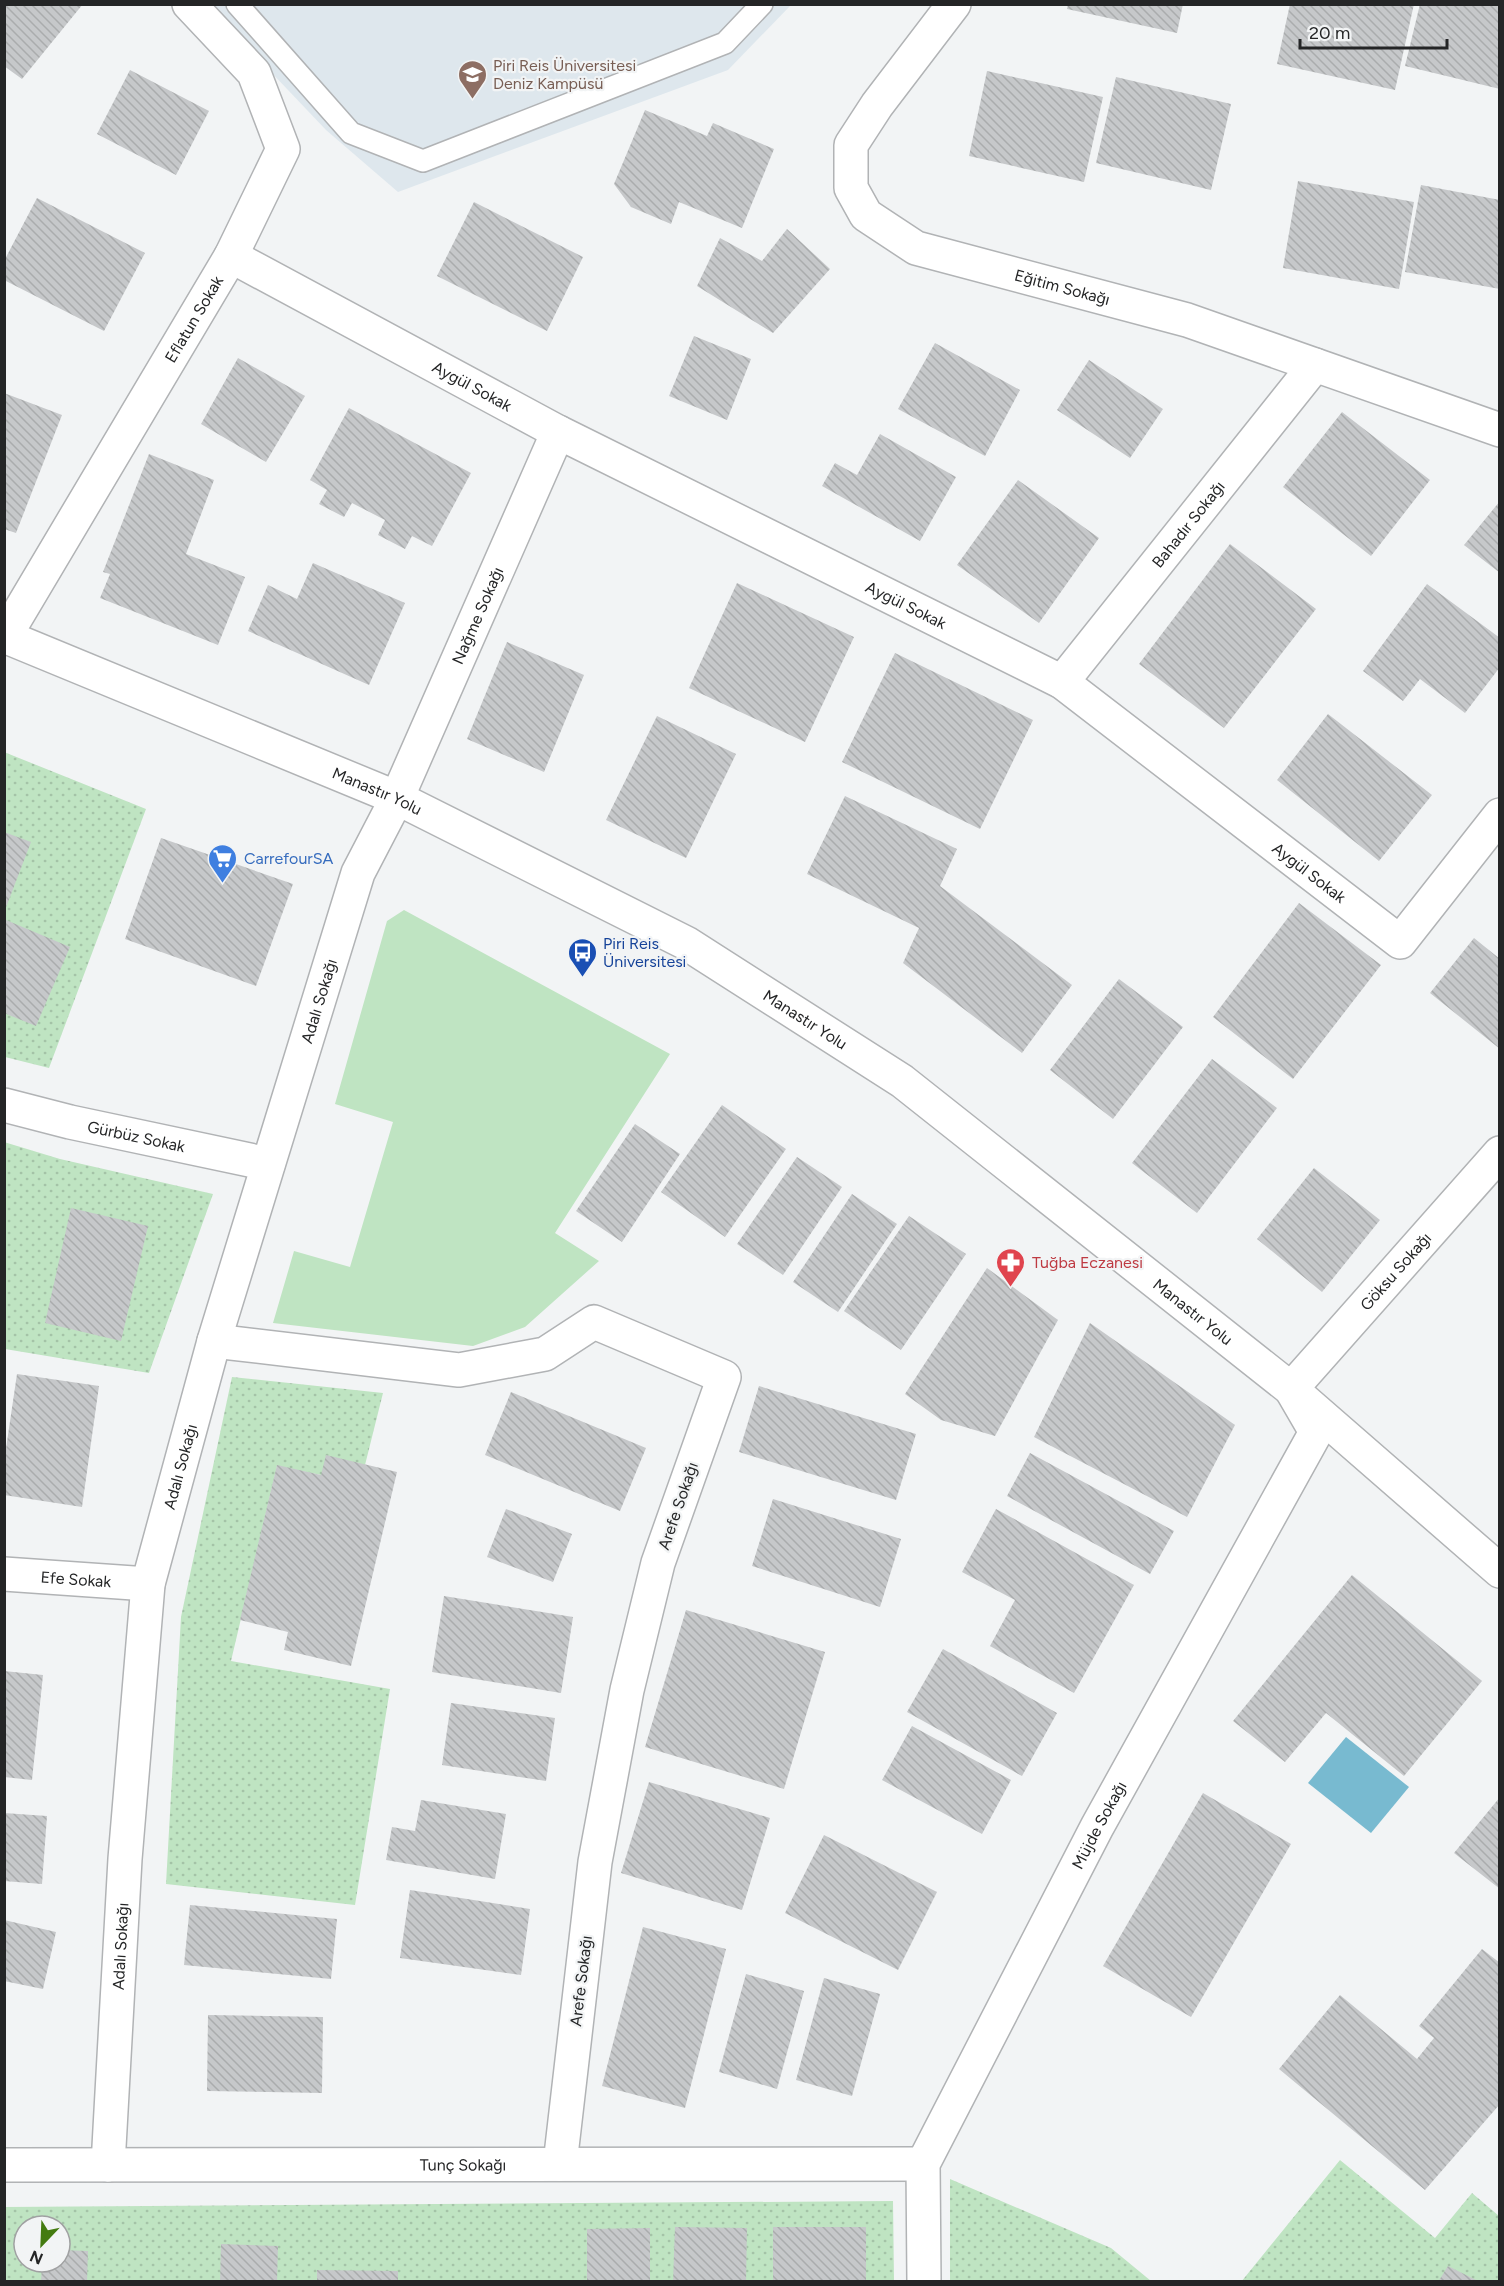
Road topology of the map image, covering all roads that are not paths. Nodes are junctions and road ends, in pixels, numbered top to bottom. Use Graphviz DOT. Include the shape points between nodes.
graph roads {
  1 [pos="189,4"];
  2 [pos="237,4"];
  3 [pos="762,4"];
  4 [pos="954,4"];
  5 [pos="231,256"];
  6 [pos="1315,365"];
  7 [pos="1500,430"];
  8 [pos="558,432"];
  9 [pos="5,636"];
  10 [pos="1062,682"];
  11 [pos="398,798"];
  12 [pos="1500,815"];
  13 [pos="4,1105"];
  14 [pos="1500,1153"];
  15 [pos="268,1164"];
  16 [pos="214,1341"];
  17 [pos="1291,1389"];
  18 [pos="1500,1571"];
  19 [pos="4,1574"];
  20 [pos="148,1584"];
  21 [pos="560,2164"];
  22 [pos="923,2164"];
  23 [pos="4,2165"];
  24 [pos="108,2165"];
  25 [pos="924,2282"];
  1 -- 5 [label="street, Eflatun Sokak" via="254,73 283,149"];
  2 -- 3 [label="lane" via="351,133 423,161 725,43"];
  4 -- 6 [label="street, Eğitim Sokağı" via="851,145 851,188 866,215 916,248 1187,320"];
  5 -- 8 [label="street, Aygül Sokak"];
  5 -- 9 [label="street, Eflatun Sokak"];
  6 -- 7 [label="street, Eğitim Sokağı"];
  6 -- 10 [label="street, Bahadır Sokağı"];
  8 -- 10 [label="street, Aygül Sokak"];
  8 -- 11 [label="street, Nağme Sokağı"];
  9 -- 11 [label="street, Manastır Yolu"];
  10 -- 12 [label="street, Aygül Sokak" via="1400,942"];
  11 -- 15 [label="street, Adalı Sokağı" via="358,873"];
  11 -- 17 [label="street, Manastır Yolu" via="686,943 902,1081"];
  13 -- 15 [label="street, Gürbüz Sokak"];
  14 -- 17 [label="street, Göksu Sokağı"];
  15 -- 16 [label="street, Adalı Sokağı"];
  16 -- 20 [label="street, Adalı Sokağı"];
  16 -- 21 [label="street, Arefe Sokağı" via="459,1370 545,1354 594,1322 724,1377 658,1563 627,1690 595,1862"];
  17 -- 18 [label="street, Manastır Yolu"];
  17 -- 22 [label="street, Müjde Sokağı" via="1316,1432 1097,1827"];
  19 -- 20 [label="street, Efe Sokak"];
  20 -- 24 [label="street, Adalı Sokağı" via="125,1859"];
  21 -- 22 [label="street, Tunç Sokağı"];
  21 -- 24 [label="street, Tunç Sokağı"];
  22 -- 25 [label="street, Müjde Sokağı"];
  23 -- 24 [label="street, Tunç Sokağı"];
}
